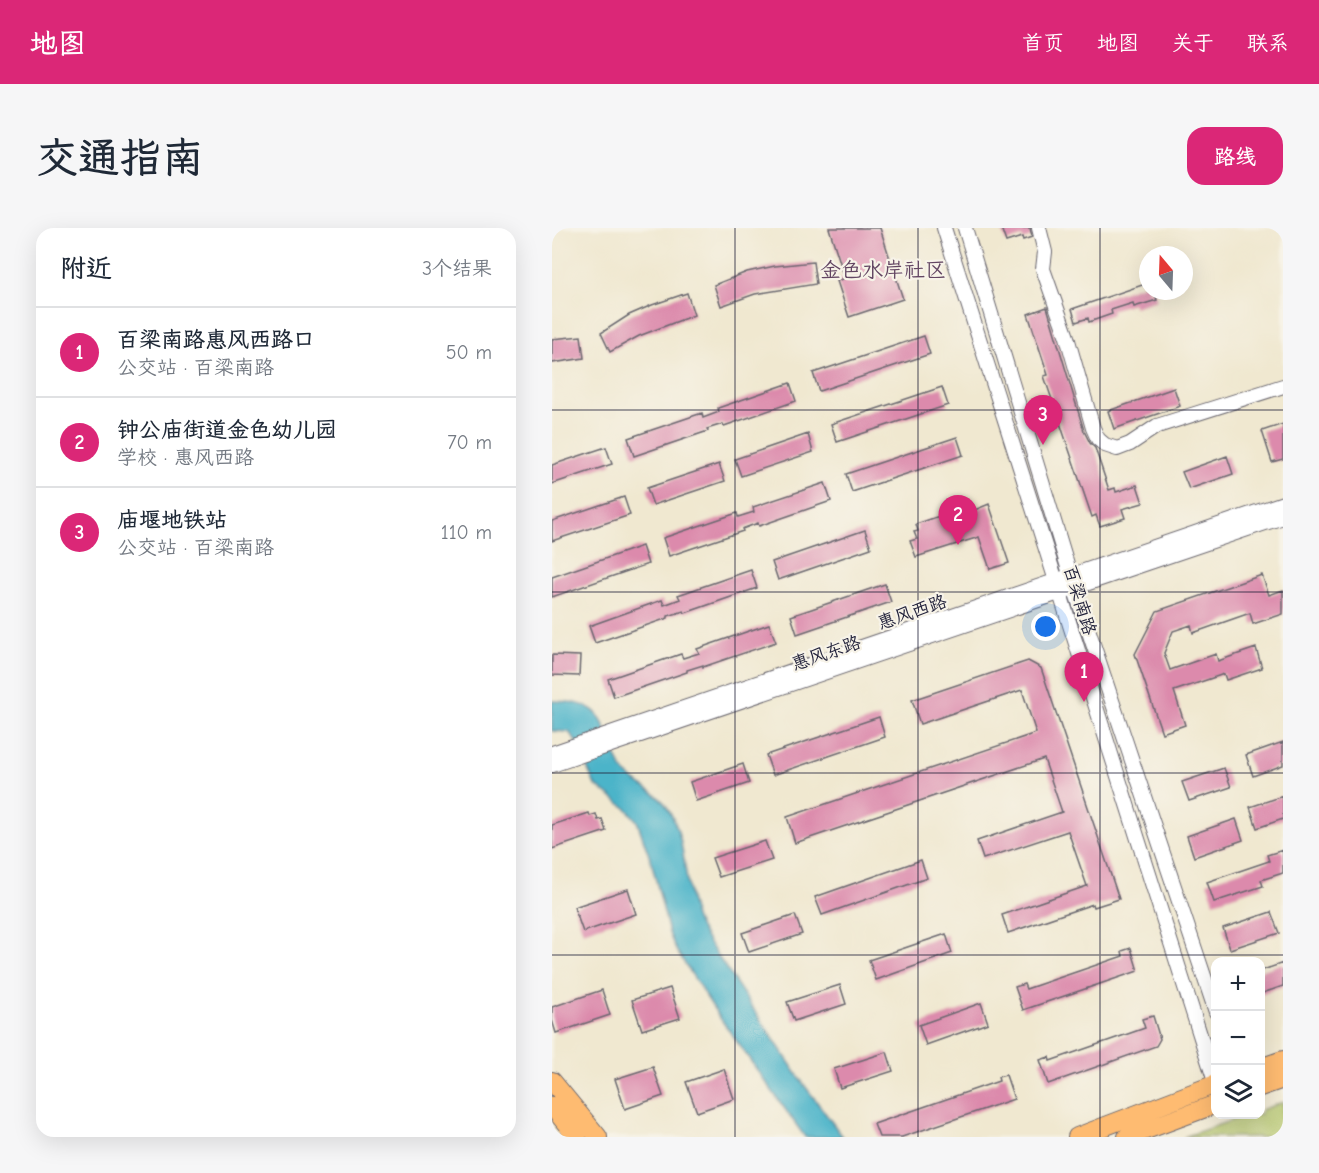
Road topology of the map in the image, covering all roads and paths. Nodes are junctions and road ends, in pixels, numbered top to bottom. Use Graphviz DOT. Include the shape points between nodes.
graph roads {
  1 [pos="944,228"];
  2 [pos="965,228"];
  3 [pos="1039,228"];
  4 [pos="1283,386"];
  5 [pos="1283,503"];
  6 [pos="1283,517"];
  7 [pos="1072,581"];
  8 [pos="1057,587"];
  9 [pos="552,753"];
  10 [pos="552,765"];
  11 [pos="1215,1011"];
  12 [pos="1283,1060"];
  13 [pos="1265,1066"];
  14 [pos="1211,1071"];
  15 [pos="1283,1079"];
  16 [pos="552,1081"];
  17 [pos="1265,1085"];
  18 [pos="1211,1086"];
  19 [pos="552,1106"];
  20 [pos="1211,1106"];
  21 [pos="577,1137"];
  22 [pos="598,1137"];
  23 [pos="1077,1137"];
  24 [pos="1127,1137"];
  1 -- 8 [label="street, 百梁南路"];
  2 -- 7 [label="street, 百梁南路"];
  3 -- 4 [label="street" via="1045,252 1043,269 1093,428 1105,445 1116,448 1130,444 1157,426"];
  5 -- 7 [label="street"];
  6 -- 7 [label="street, 惠风东路"];
  7 -- 8 [label="street, 惠风东路"];
  7 -- 11 [label="street, 百梁南路"];
  8 -- 9 [label="street, 惠风西路"];
  8 -- 10 [label="street, 惠风东路"];
  8 -- 14 [label="street, 百梁南路"];
  12 -- 13 [label="main road"];
  15 -- 17 [label="main road"];
  16 -- 22 [label="main road"];
  18 -- 23 [label="main road"];
  19 -- 21 [label="main road"];
  20 -- 24 [label="main road"];
}
